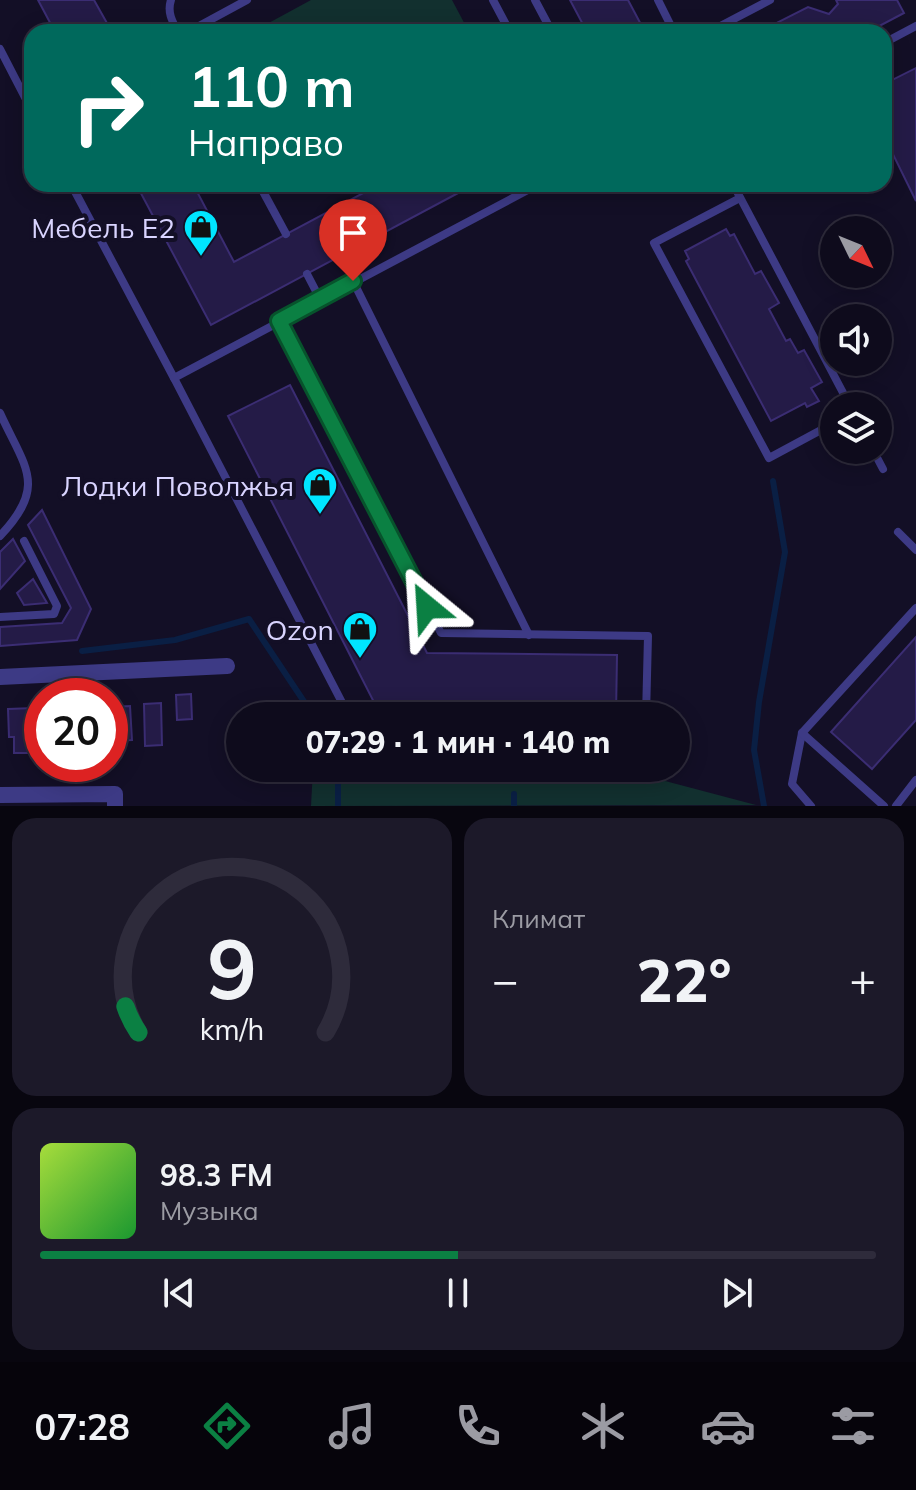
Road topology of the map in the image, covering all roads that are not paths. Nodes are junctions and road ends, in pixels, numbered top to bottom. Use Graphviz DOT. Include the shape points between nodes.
graph roads {
  1 [pos="171,0"];
  2 [pos="247,0"];
  3 [pos="493,0"];
  4 [pos="535,0"];
  5 [pos="658,0"];
  6 [pos="770,0"];
  7 [pos="174,24"];
  8 [pos="203,24"];
  9 [pos="506,24"];
  10 [pos="548,24"];
  11 [pos="670,24"];
  12 [pos="724,24"];
  13 [pos="916,26"];
  14 [pos="892,39"];
  15 [pos="0,49"];
  16 [pos="24,96"];
  17 [pos="75,192"];
  18 [pos="263,192"];
  19 [pos="524,192"];
  20 [pos="737,192"];
  21 [pos="740,198"];
  22 [pos="286,234"];
  23 [pos="307,274"];
  24 [pos="353,281"];
  25 [pos="320,299"];
  26 [pos="279,321"];
  27 [pos="174,378"];
  28 [pos="843,392"];
  29 [pos="0,413"];
  30 [pos="820,431"];
  31 [pos="880,464"];
  32 [pos="883,469"];
  33 [pos="898,532"];
  34 [pos="0,536"];
  35 [pos="24,541"];
  36 [pos="916,550"];
  37 [pos="916,608"];
  38 [pos="0,617"];
  39 [pos="529,635"];
  40 [pos="227,666"];
  41 [pos="0,677"];
  42 [pos="342,702"];
  43 [pos="646,702"];
  44 [pos="802,733"];
  45 [pos="916,780"];
  46 [pos="0,795"];
  47 [pos="115,806"];
  48 [pos="811,806"];
  49 [pos="884,806"];
  50 [pos="896,806"];
  1 -- 7 [label="lane"];
  2 -- 8 [label="lane"];
  3 -- 9 [label="lane"];
  4 -- 10 [label="lane"];
  5 -- 11 [label="lane"];
  6 -- 12 [label="lane"];
  13 -- 14 [label="lane"];
  15 -- 16 [label="lane"];
  17 -- 27 [label="lane"];
  18 -- 22 [label="lane"];
  19 -- 24 [label="lane"];
  20 -- 21 [label="lane"];
  21 -- 28 [label="lane"];
  21 -- 30 [label="lane" via="654,243 769,458"];
  23 -- 25 [label="lane"];
  24 -- 25 [label="lane"];
  24 -- 39 [label="lane"];
  25 -- 26 [label="lane"];
  26 -- 27 [label="lane"];
  26 -- 39 [label="lane" via="441,633"];
  27 -- 42 [label="lane"];
  29 -- 34 [label="lane" via="30,489 20,514"];
  31 -- 32 [label="lane"];
  33 -- 36 [label="lane"];
  35 -- 38 [label="lane" via="57,606 54,614"];
  37 -- 44 [label="lane"];
  39 -- 43 [label="lane" via="648,636"];
  40 -- 41 [label="street"];
  44 -- 48 [label="lane" via="792,784"];
  44 -- 49 [label="lane"];
  45 -- 50 [label="lane"];
  46 -- 47 [label="street" via="115,794"];
}
